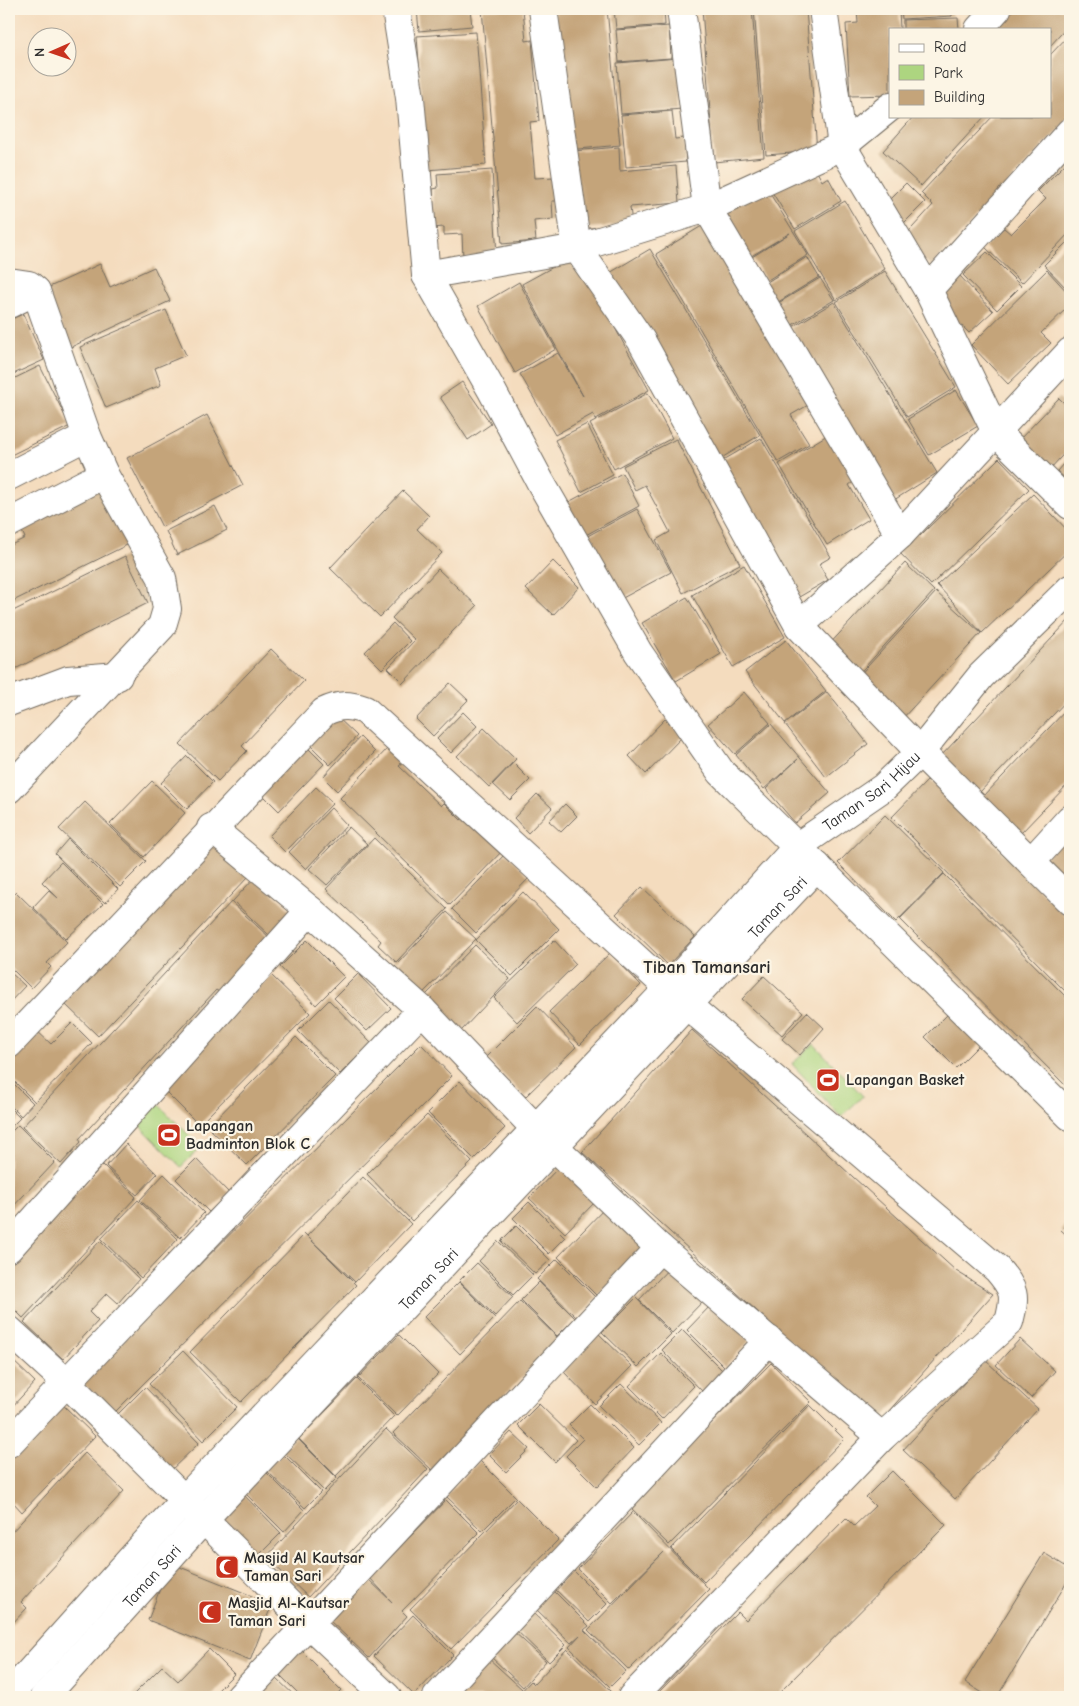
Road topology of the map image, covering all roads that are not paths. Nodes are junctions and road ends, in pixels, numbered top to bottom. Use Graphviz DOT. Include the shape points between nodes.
graph roads {
  1 [pos="396,9"];
  2 [pos="543,9"];
  3 [pos="681,9"];
  4 [pos="823,9"];
  5 [pos="969,9"];
  6 [pos="997,9"];
  7 [pos="972,28"];
  8 [pos="980,28"];
  9 [pos="889,108"];
  10 [pos="1070,132"];
  11 [pos="842,146"];
  12 [pos="708,208"];
  13 [pos="577,248"];
  14 [pos="426,275"];
  15 [pos="9,282"];
  16 [pos="928,290"];
  17 [pos="36,291"];
  18 [pos="9,304"];
  19 [pos="1070,352"];
  20 [pos="996,432"];
  21 [pos="86,436"];
  22 [pos="104,474"];
  23 [pos="9,476"];
  24 [pos="1070,504"];
  25 [pos="9,523"];
  26 [pos="900,534"];
  27 [pos="1070,589"];
  28 [pos="799,626"];
  29 [pos="118,676"];
  30 [pos="9,702"];
  31 [pos="920,752"];
  32 [pos="9,790"];
  33 [pos="1070,819"];
  34 [pos="211,828"];
  35 [pos="808,856"];
  36 [pos="1031,862"];
  37 [pos="1070,901"];
  38 [pos="310,910"];
  39 [pos="678,996"];
  40 [pos="422,1010"];
  41 [pos="9,1044"];
  42 [pos="1070,1116"];
  43 [pos="545,1138"];
  44 [pos="9,1248"];
  45 [pos="660,1248"];
  46 [pos="9,1330"];
  47 [pos="769,1340"];
  48 [pos="66,1382"];
  49 [pos="882,1438"];
  50 [pos="9,1443"];
  51 [pos="184,1500"];
  52 [pos="203,1520"];
  53 [pos="308,1623"];
  54 [pos="9,1695"];
  55 [pos="44,1697"];
  56 [pos="240,1697"];
  57 [pos="387,1697"];
  58 [pos="437,1697"];
  59 [pos="632,1697"];
  1 -- 14 [label="street" via="410,98"];
  2 -- 13 [label="street"];
  3 -- 12 [label="street"];
  4 -- 11 [label="street"];
  5 -- 7 [label="street"];
  6 -- 8 [label="street"];
  9 -- 11 [label="street"];
  10 -- 16 [label="street"];
  11 -- 12 [label="street"];
  11 -- 16 [label="street"];
  12 -- 13 [label="street"];
  12 -- 26 [label="street"];
  13 -- 14 [label="street"];
  13 -- 28 [label="street" via="641,340"];
  14 -- 35 [label="street" via="638,652 721,772"];
  15 -- 17 [label="street" via="29,284"];
  16 -- 20 [label="street"];
  17 -- 18 [label="street"];
  17 -- 21 [label="street"];
  19 -- 20 [label="street"];
  20 -- 24 [label="street"];
  20 -- 26 [label="street"];
  21 -- 22 [label="street"];
  21 -- 23 [label="street"];
  22 -- 25 [label="street"];
  22 -- 29 [label="street" via="162,578 167,609 162,626"];
  26 -- 28 [label="street"];
  27 -- 31 [label="street, Taman Sari Hijau" via="981,676"];
  28 -- 31 [label="street"];
  29 -- 30 [label="street" via="68,680"];
  29 -- 32 [label="street"];
  31 -- 35 [label="street, Taman Sari Hijau"];
  31 -- 36 [label="street"];
  33 -- 36 [label="street"];
  34 -- 38 [label="street"];
  34 -- 39 [label="street" via="324,712 338,705 365,710"];
  34 -- 41 [label="street"];
  35 -- 39 [label="street, Taman Sari Hijau"];
  35 -- 42 [label="street"];
  36 -- 37 [label="street"];
  38 -- 40 [label="street"];
  38 -- 44 [label="street"];
  39 -- 43 [label="street, Taman Sari"];
  39 -- 49 [label="street" via="990,1262 1010,1283 1015,1301 1009,1322"];
  40 -- 43 [label="street"];
  40 -- 48 [label="street"];
  43 -- 45 [label="street"];
  43 -- 51 [label="street, Taman Sari"];
  43 -- 52 [label="street, Taman Sari"];
  45 -- 47 [label="street"];
  45 -- 53 [label="street"];
  46 -- 48 [label="street"];
  47 -- 49 [label="street"];
  47 -- 58 [label="street"];
  48 -- 50 [label="street"];
  48 -- 51 [label="street"];
  49 -- 59 [label="street"];
  51 -- 52 [label="street"];
  51 -- 54 [label="street, Taman Sari"];
  52 -- 53 [label="street"];
  52 -- 55 [label="street, Taman Sari"];
  53 -- 56 [label="street"];
  53 -- 57 [label="street"];
}
